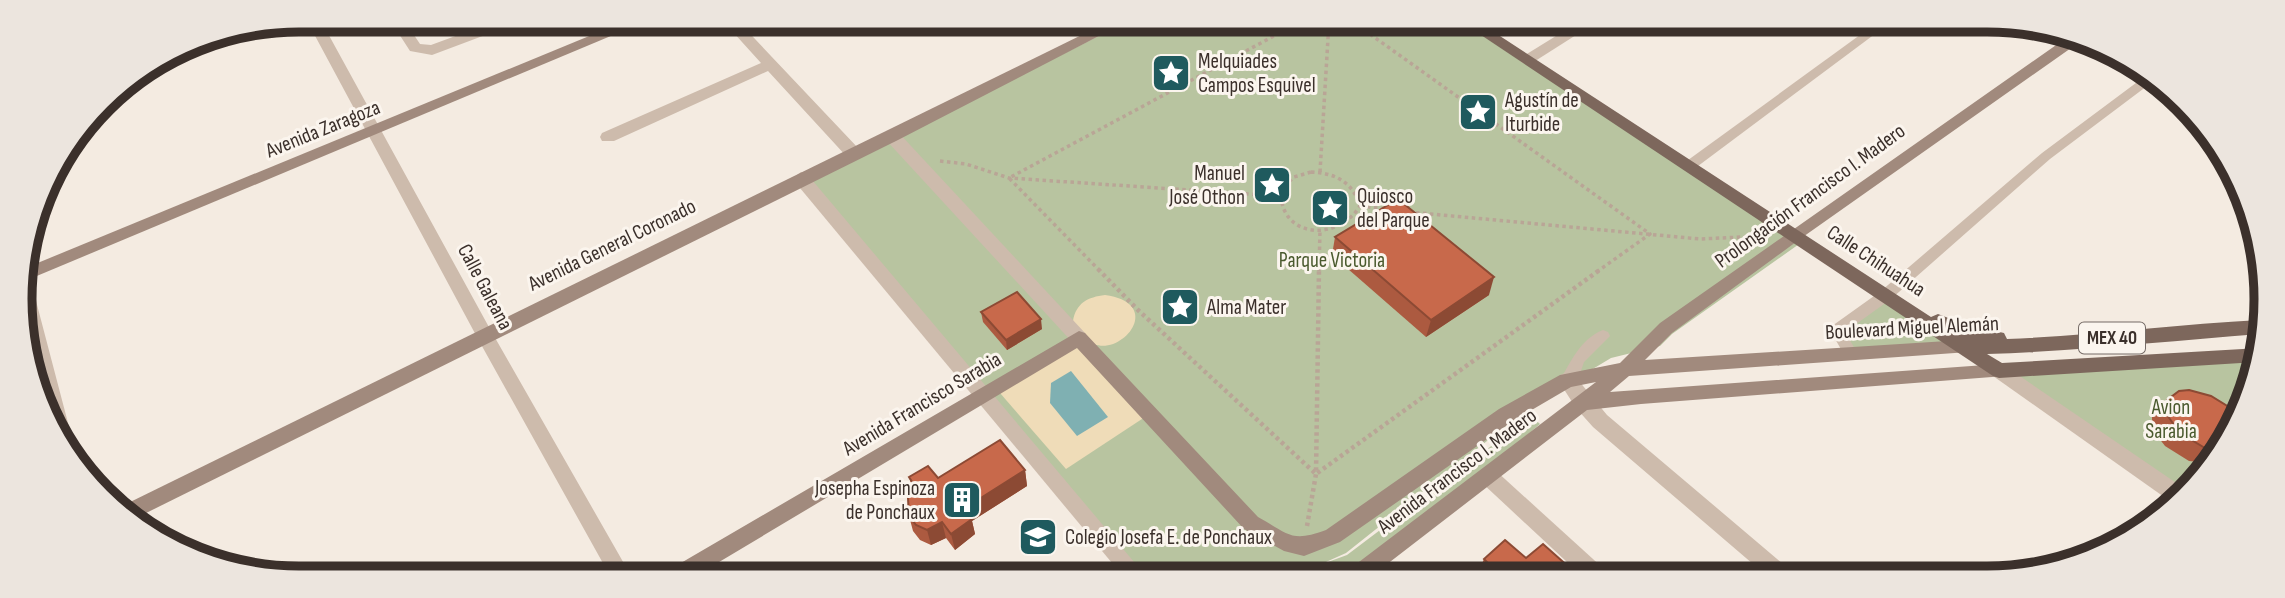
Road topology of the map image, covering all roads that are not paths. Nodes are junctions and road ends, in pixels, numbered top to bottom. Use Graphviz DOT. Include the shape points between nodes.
graph roads {
  1 [pos="320,32"];
  2 [pos="405,32"];
  3 [pos="480,32"];
  4 [pos="613,32"];
  5 [pos="741,32"];
  6 [pos="1092,32"];
  7 [pos="1484,32"];
  8 [pos="1574,32"];
  9 [pos="1871,32"];
  10 [pos="2066,44"];
  11 [pos="1527,61"];
  12 [pos="771,64"];
  13 [pos="2144,83"];
  14 [pos="375,131"];
  15 [pos="892,136"];
  16 [pos="608,137"];
  17 [pos="853,153"];
  18 [pos="1689,166"];
  19 [pos="801,178"];
  20 [pos="1794,234"];
  21 [pos="33,272"];
  22 [pos="1886,295"];
  23 [pos="1901,305"];
  24 [pos="33,322"];
  25 [pos="2252,328"];
  26 [pos="484,334"];
  27 [pos="1603,336"];
  28 [pos="1079,338"];
  29 [pos="2071,344"];
  30 [pos="1963,347"];
  31 [pos="1851,354"];
  32 [pos="2247,356"];
  33 [pos="1625,369"];
  34 [pos="1999,371"];
  35 [pos="1567,380"];
  36 [pos="984,394"];
  37 [pos="1583,403"];
  38 [pos="55,408"];
  39 [pos="1488,476"];
  40 [pos="2172,491"];
  41 [pos="134,509"];
  42 [pos="615,566"];
  43 [pos="694,566"];
  44 [pos="1127,566"];
  45 [pos="1371,566"];
  46 [pos="1587,566"];
  47 [pos="1770,566"];
  1 -- 14 [label="street, Calle Galeana"];
  2 -- 3 [label="street" via="415,48 432,50"];
  4 -- 14 [label="main road, Avenida Zaragoza"];
  5 -- 12 [label="street"];
  6 -- 15 [label="main road, Avenida General Coronado"];
  7 -- 11 [label="main road, Calle Chihuahua"];
  8 -- 11 [label="street"];
  9 -- 18 [label="lane"];
  10 -- 20 [label="main road, Prolongación Francisco I. Madero"];
  11 -- 18 [label="main road, Calle Chihuahua"];
  12 -- 16 [label="street"];
  12 -- 17 [label="street"];
  13 -- 22 [label="lane" via="2046,156"];
  14 -- 21 [label="main road, Avenida Zaragoza"];
  14 -- 26 [label="street, Calle Galeana"];
  15 -- 17 [label="main road, Avenida General Coronado"];
  15 -- 28 [label="street"];
  17 -- 19 [label="main road, Avenida General Coronado"];
  18 -- 20 [label="main road, Calle Chihuahua"];
  19 -- 26 [label="main road, Avenida General Coronado"];
  19 -- 36 [label="street"];
  20 -- 22 [label="main road, Calle Chihuahua"];
  20 -- 33 [label="main road, Prolongación Francisco I. Madero" via="1667,328"];
  22 -- 23 [label="main road, Calle Chihuahua"];
  22 -- 31 [label="lane" via="1838,330"];
  23 -- 29 [label="main road" via="1980,336 2044,338"];
  23 -- 30 [label="main road, Calle Chihuahua"];
  24 -- 38 [label="street"];
  25 -- 29 [label="main road, Boulevard Miguel Alemán / MEX 40"];
  26 -- 41 [label="main road, Avenida General Coronado"];
  26 -- 42 [label="street, Calle Galeana"];
  27 -- 35 [label="lane" via="1584,353"];
  28 -- 35 [label="main road, MEX 40" via="1251,523 1291,545 1304,547 1334,536 1506,415"];
  28 -- 36 [label="main road, Avenida Francisco Sarabia"];
  29 -- 30 [label="main road, Boulevard Miguel Alemán / MEX 40"];
  30 -- 31 [label="main road, Boulevard Miguel Alemán / MEX 40"];
  30 -- 34 [label="main road, Calle Chihuahua"];
  31 -- 33 [label="main road, Boulevard Miguel Alemán / MEX 40"];
  32 -- 34 [label="main road, MEX 40"];
  33 -- 35 [label="main road, Boulevard Miguel Alemán / MEX 40"];
  33 -- 37 [label="main road, Prolongación Francisco I. Madero"];
  34 -- 37 [label="main road, MEX 40"];
  34 -- 40 [label="street, Calle Chihuahua"];
  35 -- 37 [label="street"];
  36 -- 43 [label="main road, Avenida Francisco Sarabia"];
  36 -- 44 [label="street"];
  37 -- 39 [label="main road, Avenida Francisco I. Madero"];
  37 -- 47 [label="street"];
  39 -- 45 [label="main road, Avenida Francisco I. Madero"];
  39 -- 46 [label="street"];
}
